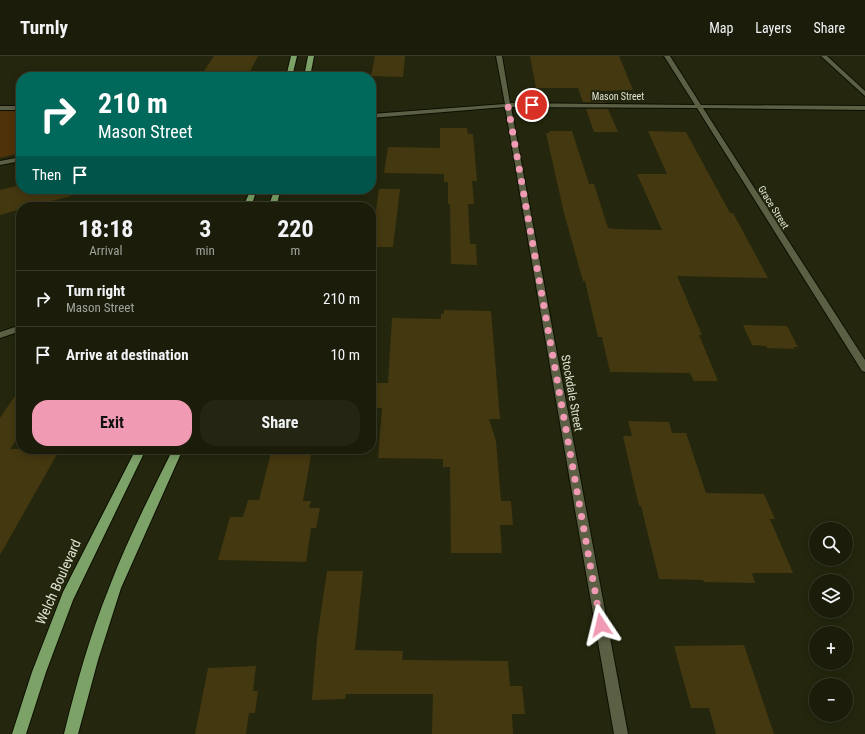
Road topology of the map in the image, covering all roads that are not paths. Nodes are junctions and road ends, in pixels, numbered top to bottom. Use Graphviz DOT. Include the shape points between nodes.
graph roads {
  1 [pos="294,56"];
  2 [pos="311,56"];
  3 [pos="499,56"];
  4 [pos="667,56"];
  5 [pos="824,56"];
  6 [pos="290,72"];
  7 [pos="308,72"];
  8 [pos="865,94"];
  9 [pos="508,106"];
  10 [pos="699,106"];
  11 [pos="0,108"];
  12 [pos="16,108"];
  13 [pos="865,108"];
  14 [pos="376,116"];
  15 [pos="16,160"];
  16 [pos="0,163"];
  17 [pos="16,330"];
  18 [pos="0,335"];
  19 [pos="865,368"];
  20 [pos="138,454"];
  21 [pos="176,454"];
  22 [pos="18,734"];
  23 [pos="71,734"];
  24 [pos="621,734"];
  1 -- 6 [label="main road"];
  2 -- 7 [label="main road"];
  3 -- 9 [label="street, Stockdale Street"];
  4 -- 10 [label="street, Grace Street"];
  5 -- 8 [label="street"];
  9 -- 10 [label="street, Mason Street"];
  9 -- 14 [label="street, Mason Street"];
  9 -- 24 [label="street, Stockdale Street"];
  10 -- 13 [label="street, Mason Street"];
  10 -- 19 [label="street, Grace Street"];
  11 -- 12 [label="street"];
  15 -- 16 [label="street"];
  17 -- 18 [label="street"];
  20 -- 22 [label="main road, Welch Boulevard" via="68,597"];
  21 -- 23 [label="main road" via="114,590 93,653"];
}
